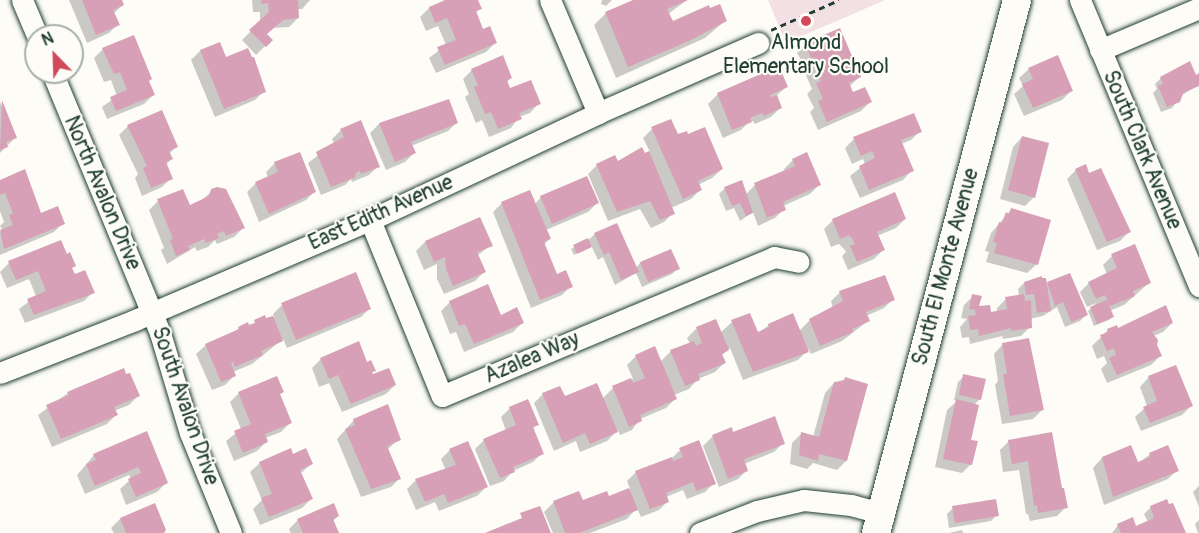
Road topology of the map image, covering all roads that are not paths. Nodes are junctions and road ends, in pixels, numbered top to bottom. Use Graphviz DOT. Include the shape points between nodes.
graph roads {
  1 [pos="22,0"];
  2 [pos="550,0"];
  3 [pos="1017,0"];
  4 [pos="1069,0"];
  5 [pos="1083,7"];
  6 [pos="1199,8"];
  7 [pos="32,24"];
  8 [pos="758,43"];
  9 [pos="1100,50"];
  10 [pos="57,84"];
  11 [pos="598,112"];
  12 [pos="370,220"];
  13 [pos="799,262"];
  14 [pos="1199,286"];
  15 [pos="152,313"];
  16 [pos="0,373"];
  17 [pos="879,523"];
  18 [pos="231,533"];
  19 [pos="700,533"];
  1 -- 7 [label="street"];
  2 -- 11 [label="street"];
  3 -- 17 [label="main road, South El Monte Avenue"];
  4 -- 5 [label="street, South Clark Avenue"];
  5 -- 9 [label="street, South Clark Avenue"];
  6 -- 9 [label="street"];
  8 -- 11 [label="street, East Edith Avenue"];
  9 -- 14 [label="street, South Clark Avenue"];
  10 -- 15 [label="street, North Avalon Drive"];
  11 -- 12 [label="street, East Edith Avenue"];
  12 -- 13 [label="street, Azalea Way" via="442,396 774,257"];
  12 -- 15 [label="street, East Edith Avenue"];
  15 -- 16 [label="street, East Edith Avenue"];
  15 -- 18 [label="street, South Avalon Drive" via="190,433"];
  17 -- 19 [label="street" via="851,505 804,500 757,511"];
}
